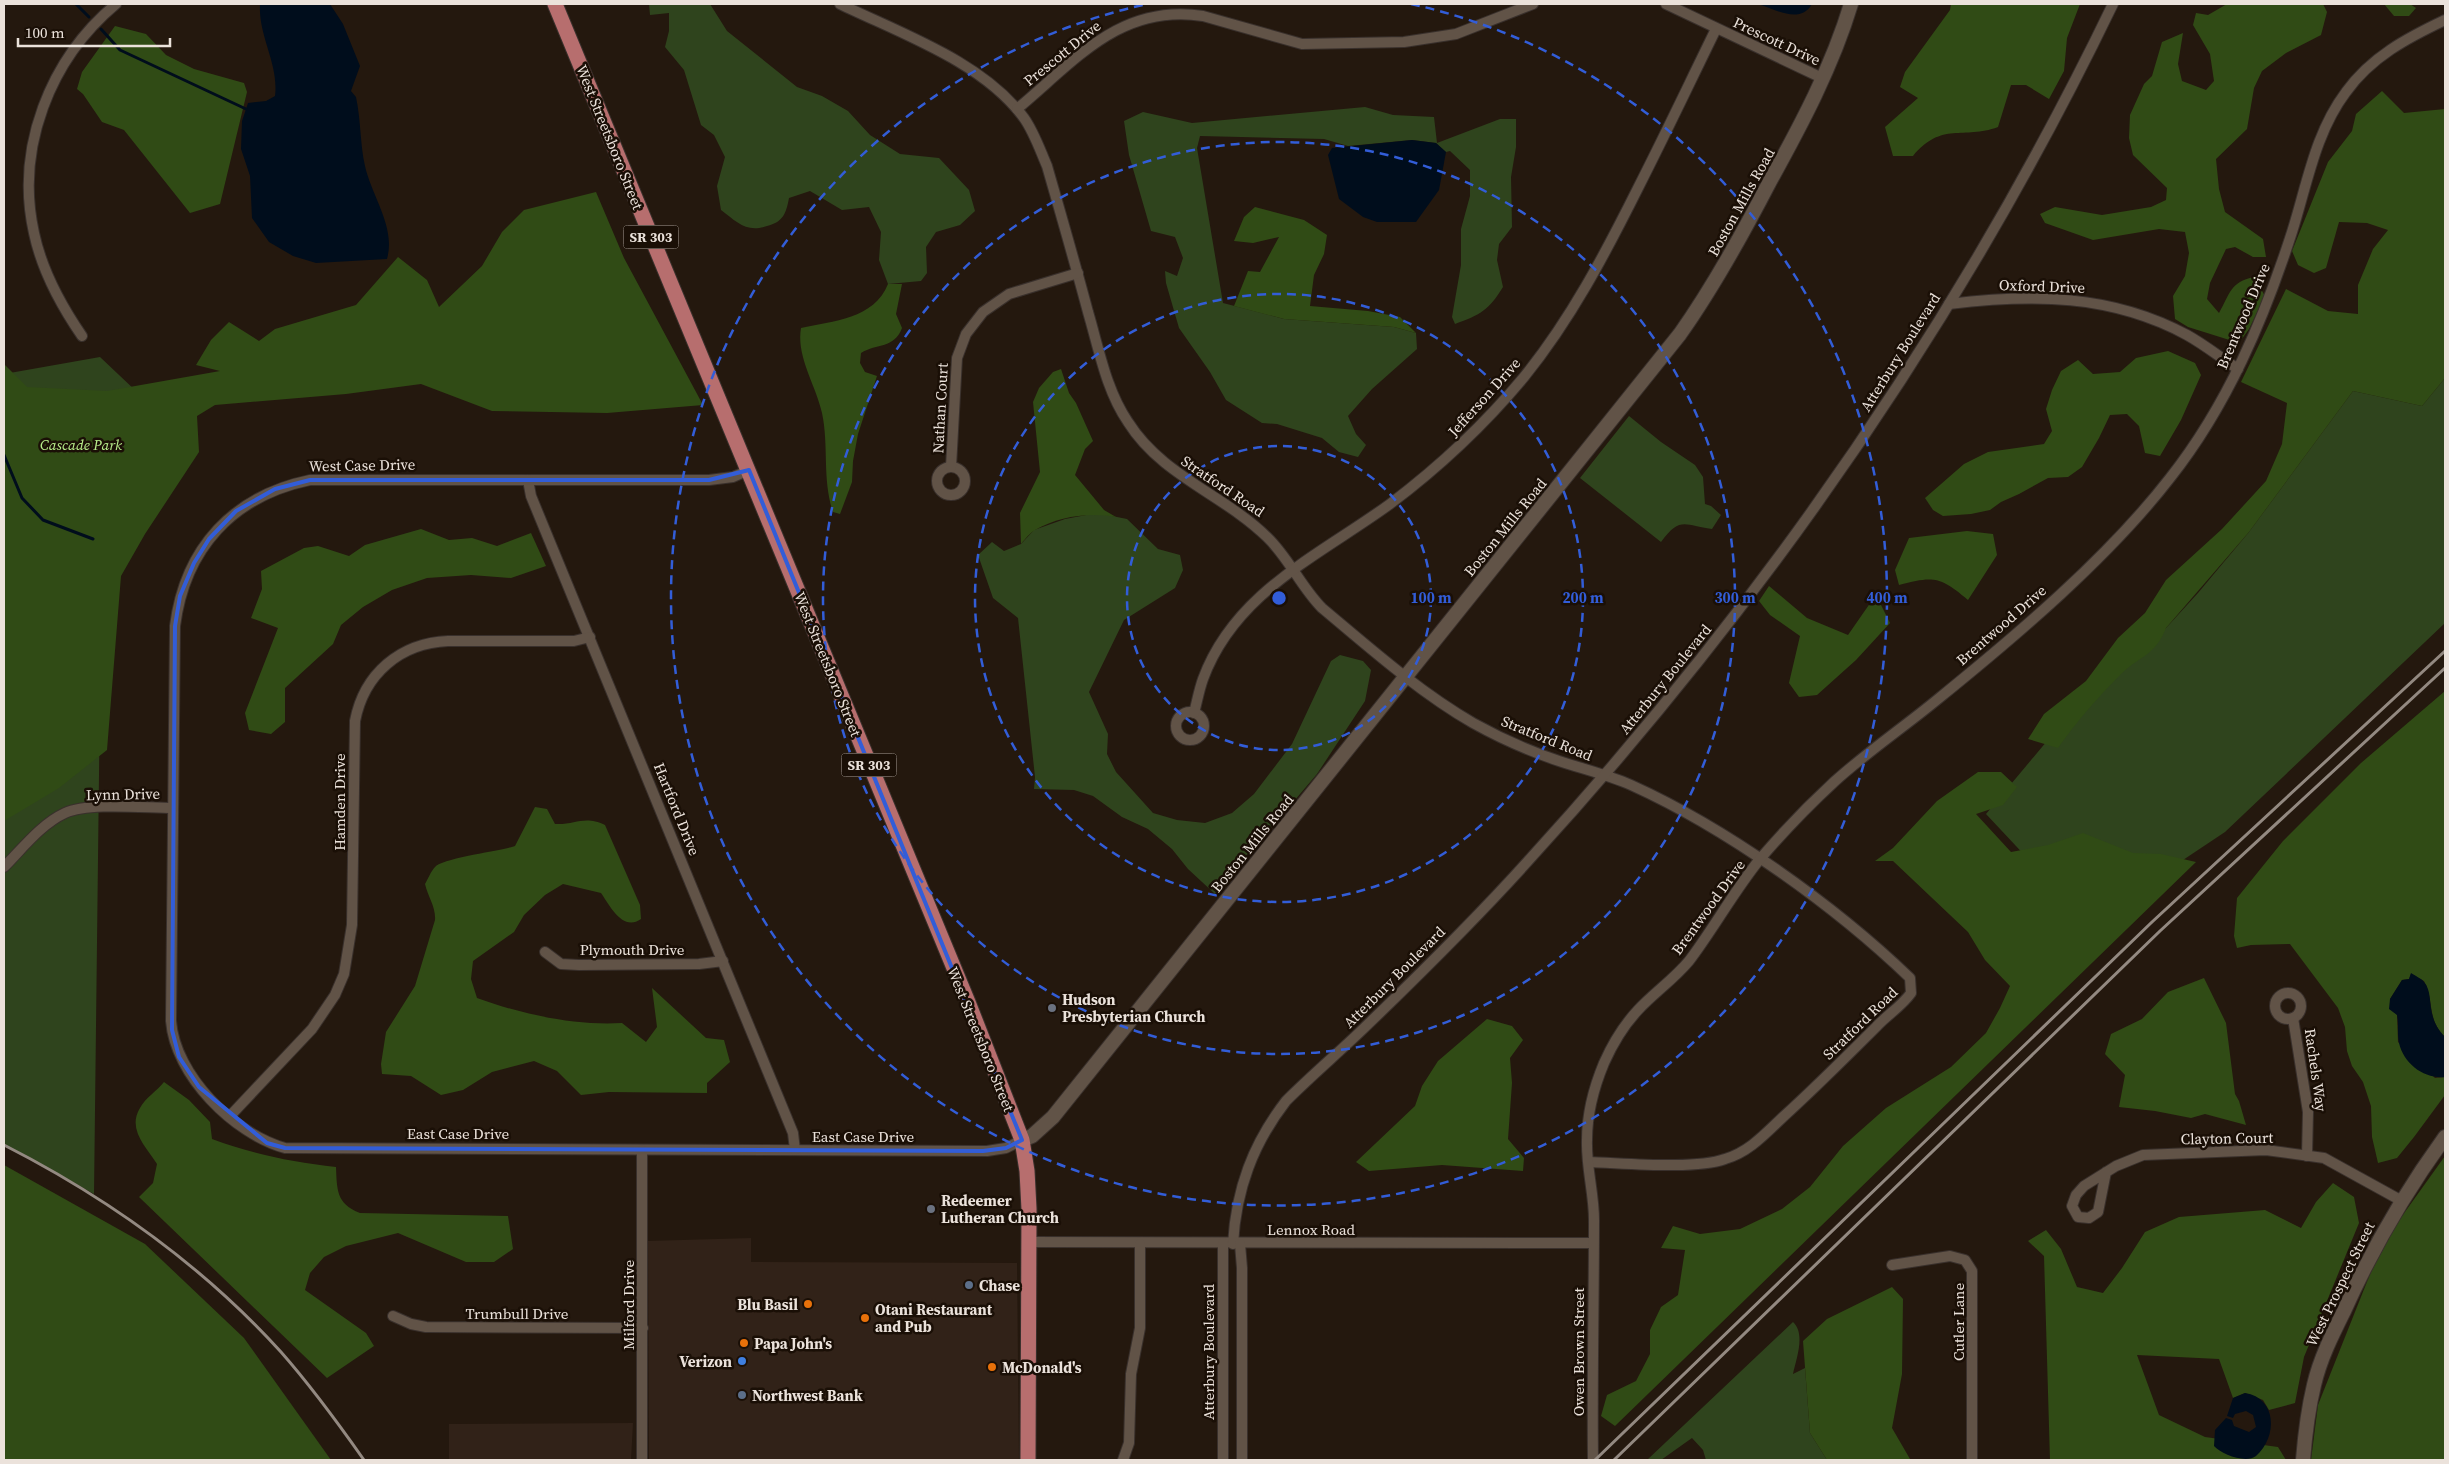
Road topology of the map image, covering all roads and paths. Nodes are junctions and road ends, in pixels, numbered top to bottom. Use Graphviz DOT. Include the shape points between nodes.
graph roads {
  1 [pos="116,4"];
  2 [pos="555,4"];
  3 [pos="840,4"];
  4 [pos="1533,4"];
  5 [pos="1666,4"];
  6 [pos="1851,4"];
  7 [pos="2112,4"];
  8 [pos="2445,20"];
  9 [pos="1716,29"];
  10 [pos="1822,78"];
  11 [pos="1017,109"];
  12 [pos="1078,273"];
  13 [pos="1948,304"];
  14 [pos="82,336"];
  15 [pos="2238,370"];
  16 [pos="951,466"];
  17 [pos="749,470"];
  18 [pos="528,480"];
  19 [pos="1292,570"];
  20 [pos="590,637"];
  21 [pos="1404,677"];
  22 [pos="1194,713"];
  23 [pos="1604,776"];
  24 [pos="173,808"];
  25 [pos="1760,860"];
  26 [pos="4,867"];
  27 [pos="545,952"];
  28 [pos="722,961"];
  29 [pos="2292,1018"];
  30 [pos="230,1116"];
  31 [pos="2445,1137"];
  32 [pos="1022,1140"];
  33 [pos="642,1150"];
  34 [pos="795,1150"];
  35 [pos="2306,1156"];
  36 [pos="1589,1162"];
  37 [pos="2106,1172"];
  38 [pos="2402,1201"];
  39 [pos="1028,1242"];
  40 [pos="1593,1243"];
  41 [pos="1140,1244"];
  42 [pos="1232,1244"];
  43 [pos="1892,1265"];
  44 [pos="392,1316"];
  45 [pos="643,1328"];
  46 [pos="642,1460"];
  47 [pos="1028,1460"];
  48 [pos="1123,1460"];
  49 [pos="1223,1460"];
  50 [pos="1242,1460"];
  51 [pos="1593,1460"];
  52 [pos="1972,1460"];
  53 [pos="2303,1460"];
  1 -- 14 [label="street" via="79,40 57,74 40,117 32,151 30,203 38,248 52,286"];
  2 -- 17 [label="main road, West Streetsboro Street / SR 303"];
  3 -- 11 [label="street" via="973,69"];
  4 -- 11 [label="street, Prescott Drive" via="1440,38 1319,45 1289,42 1203,16 1156,15 1126,24 1097,41"];
  5 -- 9 [label="street, Prescott Drive"];
  6 -- 10 [label="street, Boston Mills Road" via="1836,51"];
  7 -- 13 [label="street, Atterbury Boulevard" via="2032,160"];
  8 -- 15 [label="street, Brentwood Drive" via="2381,55 2360,74 2326,123 2270,296"];
  9 -- 10 [label="street, Prescott Drive"];
  9 -- 19 [label="street, Jefferson Drive" via="1605,254 1574,307 1524,376 1473,433 1414,486"];
  10 -- 21 [label="street, Boston Mills Road" via="1809,109 1738,242 1696,311"];
  11 -- 12 [label="street, Stratford Road" via="1041,151"];
  12 -- 16 [label="street, Nathan Court" via="1004,297 983,312 966,334 957,358"];
  12 -- 19 [label="street, Stratford Road" via="1109,385 1137,436 1166,466 1249,521 1280,550"];
  13 -- 15 [label="street, Oxford Drive" via="2036,297 2104,304 2157,321 2188,336"];
  13 -- 23 [label="street, Atterbury Boulevard" via="1882,409 1804,522 1706,653"];
  15 -- 25 [label="street, Brentwood Drive" via="2184,459 2113,542 1991,655 1835,782"];
  17 -- 18 [label="street, West Case Drive" via="723,479"];
  17 -- 32 [label="main road, West Streetsboro Street / SR 303"];
  18 -- 20 [label="street, Hartford Drive" via="531,496"];
  18 -- 24 [label="street, West Case Drive" via="310,480 262,495 225,522 209,539 194,563 177,611"];
  19 -- 21 [label="street, Stratford Road" via="1322,608"];
  19 -- 22 [label="street, Jefferson Drive" via="1249,606 1227,633 1203,679"];
  20 -- 28 [label="street, Hartford Drive"];
  20 -- 30 [label="street, Hamden Drive" via="574,641 428,643 392,659 372,678 361,699 355,721 352,925 344,974 335,995 312,1028"];
  21 -- 23 [label="street, Stratford Road" via="1472,722 1503,738"];
  21 -- 32 [label="street, Boston Mills Road" via="1053,1117 1032,1136"];
  23 -- 25 [label="street, Stratford Road" via="1631,785 1683,812"];
  23 -- 42 [label="street, Atterbury Boulevard" via="1495,897 1286,1101 1269,1123 1247,1167 1236,1208"];
  24 -- 26 [label="street, Lynn Drive" via="94,808 65,813 34,837"];
  24 -- 30 [label="street, East Case Drive" via="172,1030 176,1049 186,1069 199,1087"];
  25 -- 36 [label="street, Brentwood Drive" via="1686,964 1639,1009 1615,1043 1604,1063 1590,1107 1586,1143"];
  25 -- 36 [label="street, Stratford Road" via="1804,890 1897,966 1910,978 1911,993 1794,1107 1753,1145 1738,1154 1703,1163"];
  27 -- 28 [label="street, Plymouth Drive" via="561,964 579,965"];
  28 -- 34 [label="street, Hartford Drive" via="793,1133"];
  29 -- 35 [label="street, Rachels Way" via="2308,1112"];
  30 -- 33 [label="street, East Case Drive" via="267,1143 284,1148"];
  31 -- 38 [label="street, West Prospect Street"];
  32 -- 34 [label="street, East Case Drive" via="1006,1148 987,1151"];
  32 -- 39 [label="main road, West Streetsboro Street / SR 303" via="1027,1171"];
  33 -- 34 [label="street, East Case Drive"];
  33 -- 45 [label="street, Milford Drive"];
  35 -- 37 [label="street, Clayton Court" via="2266,1150 2143,1155"];
  35 -- 38 [label="street, Clayton Court" via="2324,1158"];
  36 -- 40 [label="street, Brentwood Drive"];
  37 -- 37 [label="street, Clayton Court" via="2076,1195 2072,1206 2078,1217 2089,1218 2098,1212"];
  38 -- 53 [label="street, West Prospect Street" via="2363,1268 2318,1369"];
  39 -- 41 [label="street, Lennox Road"];
  39 -- 47 [label="main road, West Streetsboro Street / SR 303"];
  40 -- 42 [label="street, Lennox Road"];
  40 -- 51 [label="street, Owen Brown Street"];
  41 -- 42 [label="street, Lennox Road"];
  41 -- 48 [label="street" via="1140,1328 1131,1374 1129,1443"];
  42 -- 49 [label="street, Atterbury Boulevard"];
  42 -- 50 [label="street, Atterbury Boulevard" via="1242,1261"];
  43 -- 52 [label="street, Cutler Lane" via="1950,1256 1965,1260 1972,1271"];
  44 -- 45 [label="street, Trumbull Drive" via="426,1327"];
  45 -- 46 [label="street, Milford Drive"];
}
